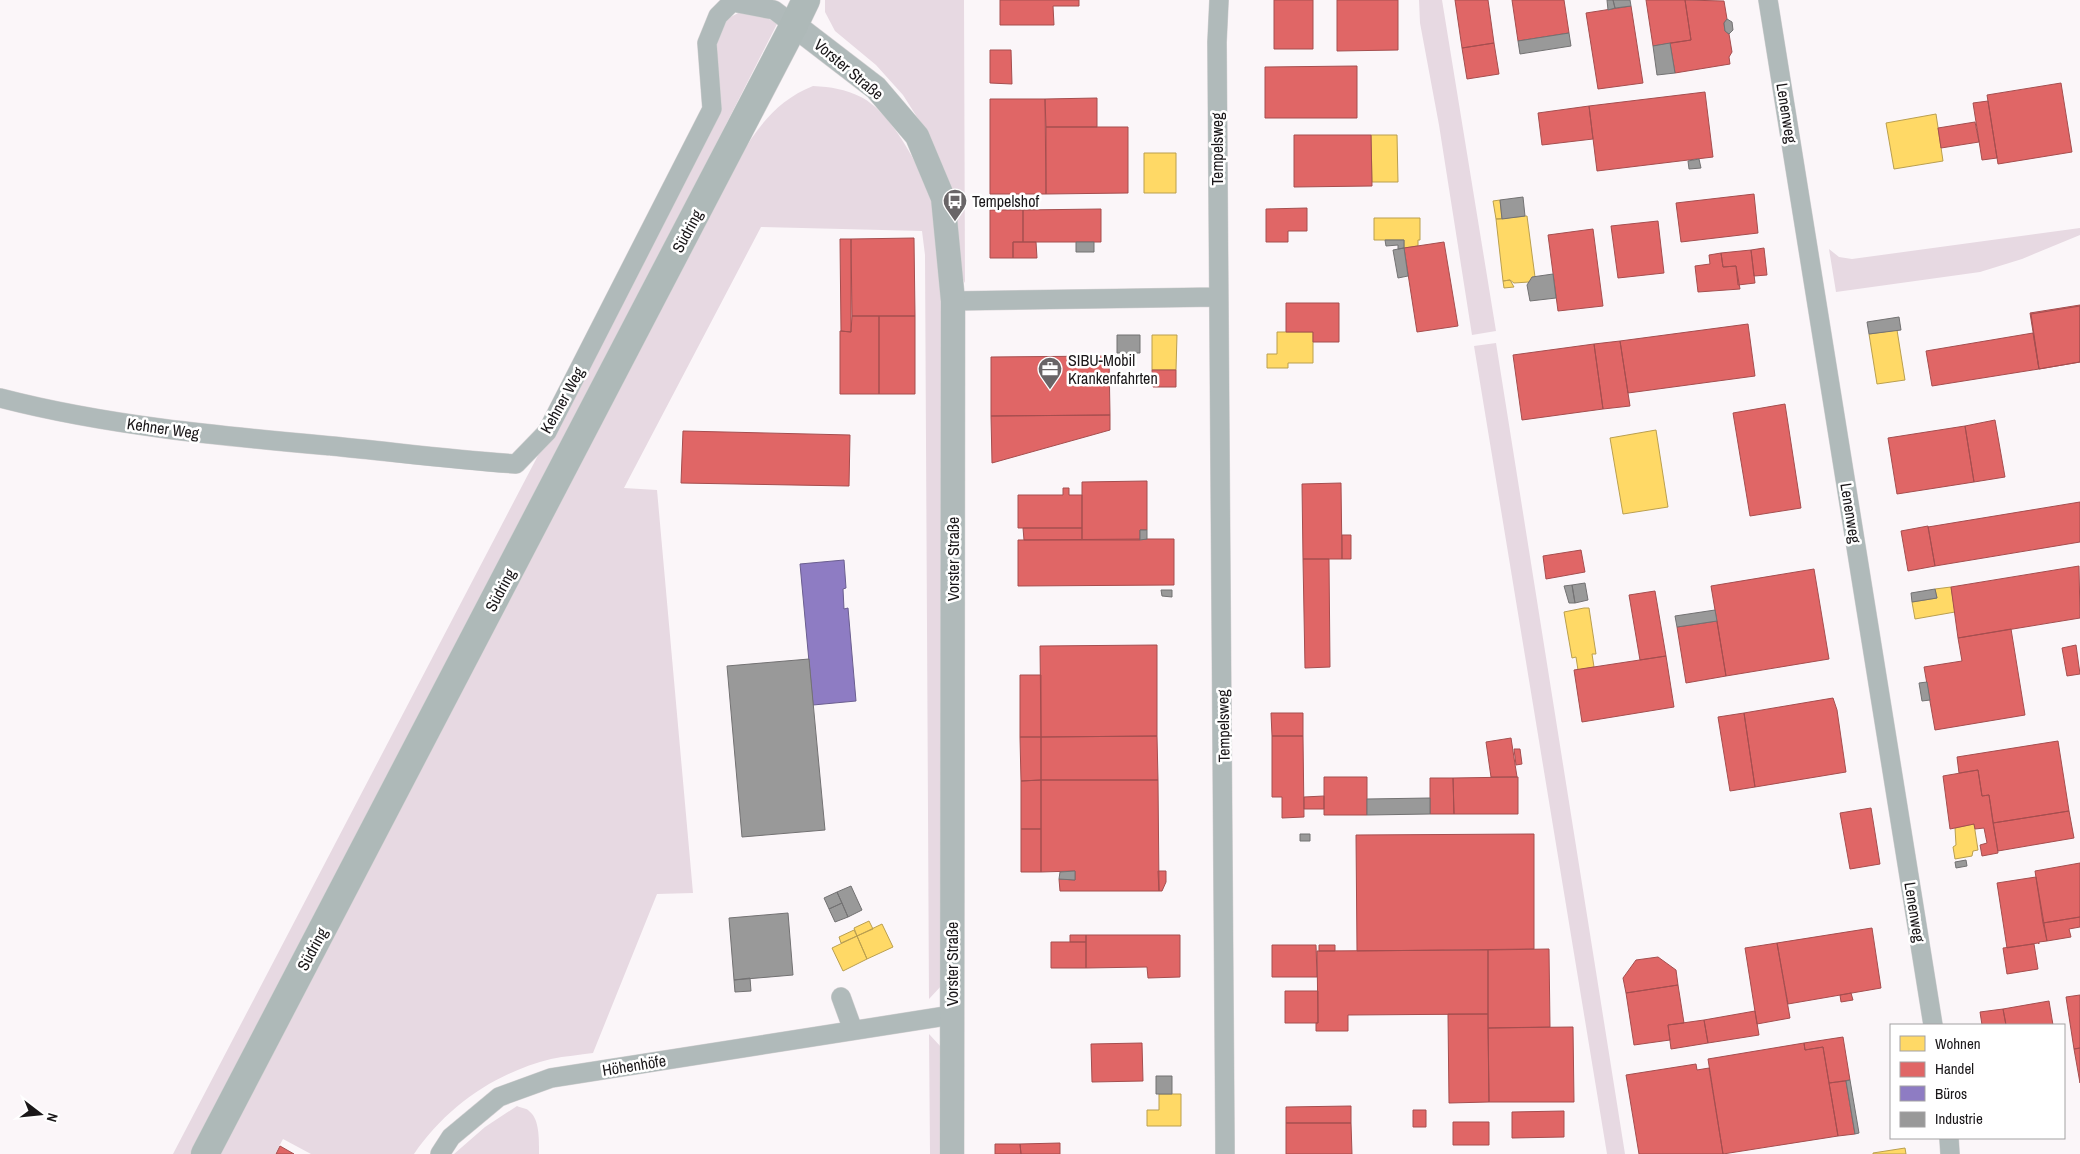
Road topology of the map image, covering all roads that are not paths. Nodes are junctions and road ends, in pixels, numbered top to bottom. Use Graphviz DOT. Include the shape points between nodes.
graph roads {
  1 [pos="806,0"];
  2 [pos="1219,0"];
  3 [pos="1768,0"];
  4 [pos="794,25"];
  5 [pos="1217,297"];
  6 [pos="953,301"];
  7 [pos="0,398"];
  8 [pos="841,997"];
  9 [pos="952,1015"];
  10 [pos="1933,1024"];
  11 [pos="853,1030"];
  12 [pos="1949,1139"];
  13 [pos="204,1154"];
  14 [pos="440,1154"];
  15 [pos="952,1154"];
  16 [pos="1225,1154"];
  17 [pos="1950,1154"];
  1 -- 4 [label="main road, Südring"];
  2 -- 5 [label="street, Tempelsweg"];
  3 -- 10 [label="street, Lenenweg"];
  4 -- 6 [label="street, Vorster Straße" via="876,88 917,136 943,198"];
  4 -- 7 [label="street, Kehner Weg" via="774,10 732,2 718,16 707,43 712,109 547,432 516,464 227,436 83,417"];
  4 -- 13 [label="main road, Südring"];
  5 -- 6 [label="street"];
  5 -- 16 [label="street, Tempelsweg" via="1225,843"];
  6 -- 9 [label="street, Vorster Straße"];
  8 -- 11 [label="street"];
  9 -- 11 [label="street, Höhenhöfe"];
  9 -- 15 [label="street, Vorster Straße"];
  11 -- 14 [label="street, Höhenhöfe" via="551,1078 499,1097 451,1137"];
  12 -- 17 [label="street"];
}
